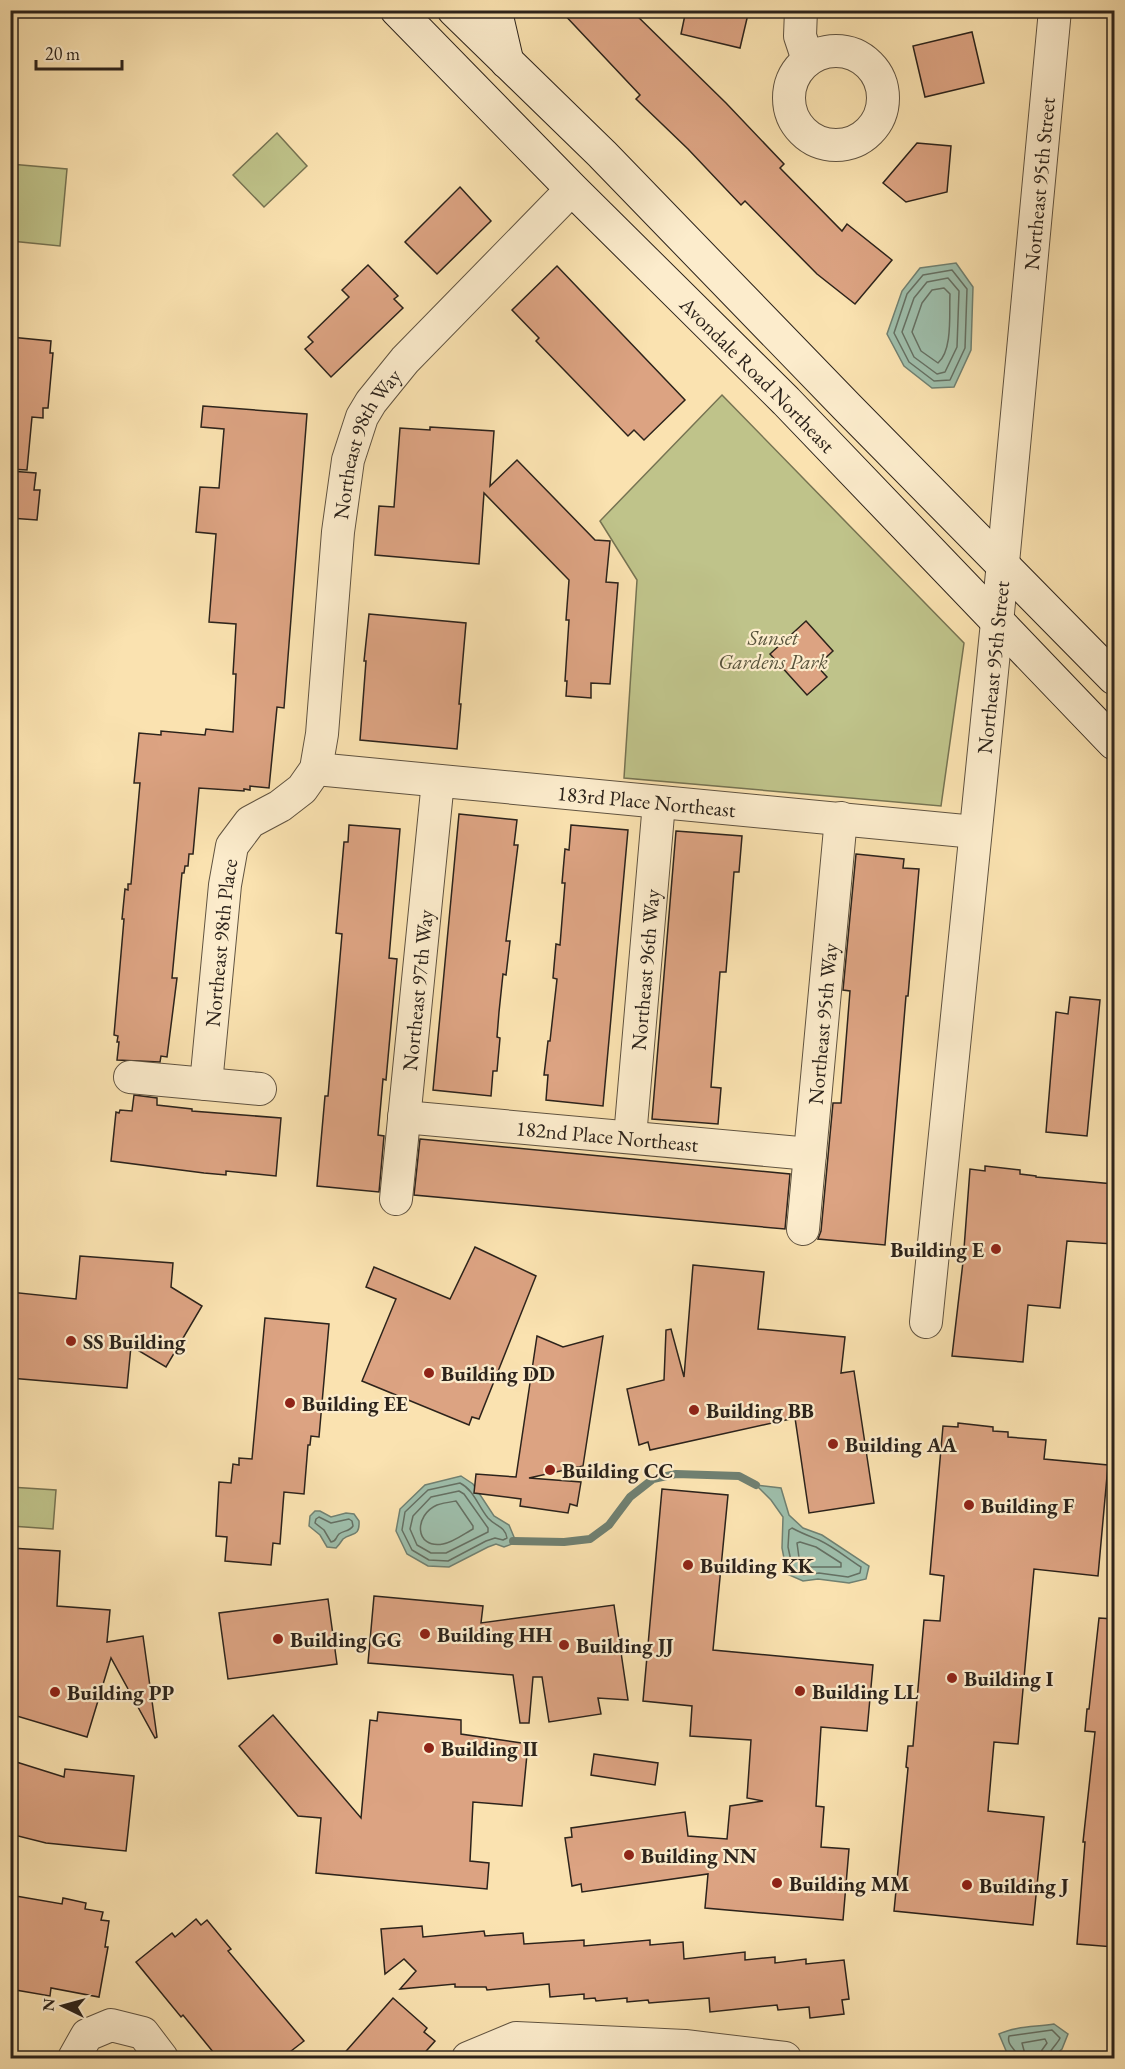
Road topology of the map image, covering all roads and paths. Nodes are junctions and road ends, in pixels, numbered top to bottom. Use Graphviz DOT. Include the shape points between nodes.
graph roads {
  1 [pos="397,10"];
  2 [pos="454,10"];
  3 [pos="495,10"];
  4 [pos="801,10"];
  5 [pos="1055,10"];
  6 [pos="808,60"];
  7 [pos="507,62"];
  8 [pos="572,189"];
  9 [pos="671,226"];
  10 [pos="1003,563"];
  11 [pos="997,621"];
  12 [pos="1114,678"];
  13 [pos="1114,743"];
  14 [pos="316,769"];
  15 [pos="438,781"];
  16 [pos="659,802"];
  17 [pos="841,818"];
  18 [pos="975,832"];
  19 [pos="130,1077"];
  20 [pos="206,1084"];
  21 [pos="260,1089"];
  22 [pos="405,1117"];
  23 [pos="630,1137"];
  24 [pos="810,1154"];
  25 [pos="396,1199"];
  26 [pos="803,1229"];
  27 [pos="926,1322"];
  28 [pos="74,2058"];
  29 [pos="162,2058"];
  30 [pos="468,2058"];
  31 [pos="785,2058"];
  1 -- 8 [label="main road, Avondale Road Northeast"];
  2 -- 7 [label="main road, Avondale Road Northeast"];
  3 -- 7 [label="main road"];
  4 -- 6 [label="street" via="800,36"];
  5 -- 10 [label="street, Northeast 95th Street"];
  7 -- 9 [label="main road, Avondale Road Northeast"];
  8 -- 9 [label="main road" via="581,183 591,184 639,220"];
  8 -- 11 [label="main road, Avondale Road Northeast"];
  8 -- 14 [label="street, Northeast 98th Way" via="405,360 362,417 348,460 338,532"];
  9 -- 10 [label="main road, Avondale Road Northeast"];
  10 -- 11 [label="street, Northeast 95th Street"];
  10 -- 12 [label="main road, Avondale Road Northeast"];
  11 -- 13 [label="main road, Avondale Road Northeast"];
  11 -- 18 [label="street, Northeast 95th Street"];
  14 -- 15 [label="street, 183rd Place Northeast"];
  14 -- 20 [label="street, Northeast 98th Place" via="302,789 250,822 232,846"];
  15 -- 16 [label="street, 183rd Place Northeast"];
  15 -- 22 [label="street, Northeast 97th Way"];
  16 -- 17 [label="street, 183rd Place Northeast"];
  16 -- 23 [label="street, Northeast 96th Way"];
  17 -- 18 [label="street, 183rd Place Northeast"];
  17 -- 24 [label="street, Northeast 95th Way"];
  18 -- 27 [label="street, Northeast 95th Street"];
  19 -- 20 [label="street"];
  20 -- 21 [label="street"];
  22 -- 23 [label="street, 182nd Place Northeast"];
  22 -- 25 [label="street, Northeast 97th Way"];
  23 -- 24 [label="street, 182nd Place Northeast"];
  24 -- 26 [label="street, Northeast 95th Way"];
  28 -- 29 [label="street" via="87,2035 111,2025 143,2032"];
  30 -- 31 [label="street" via="516,2038 685,2046"];
}
